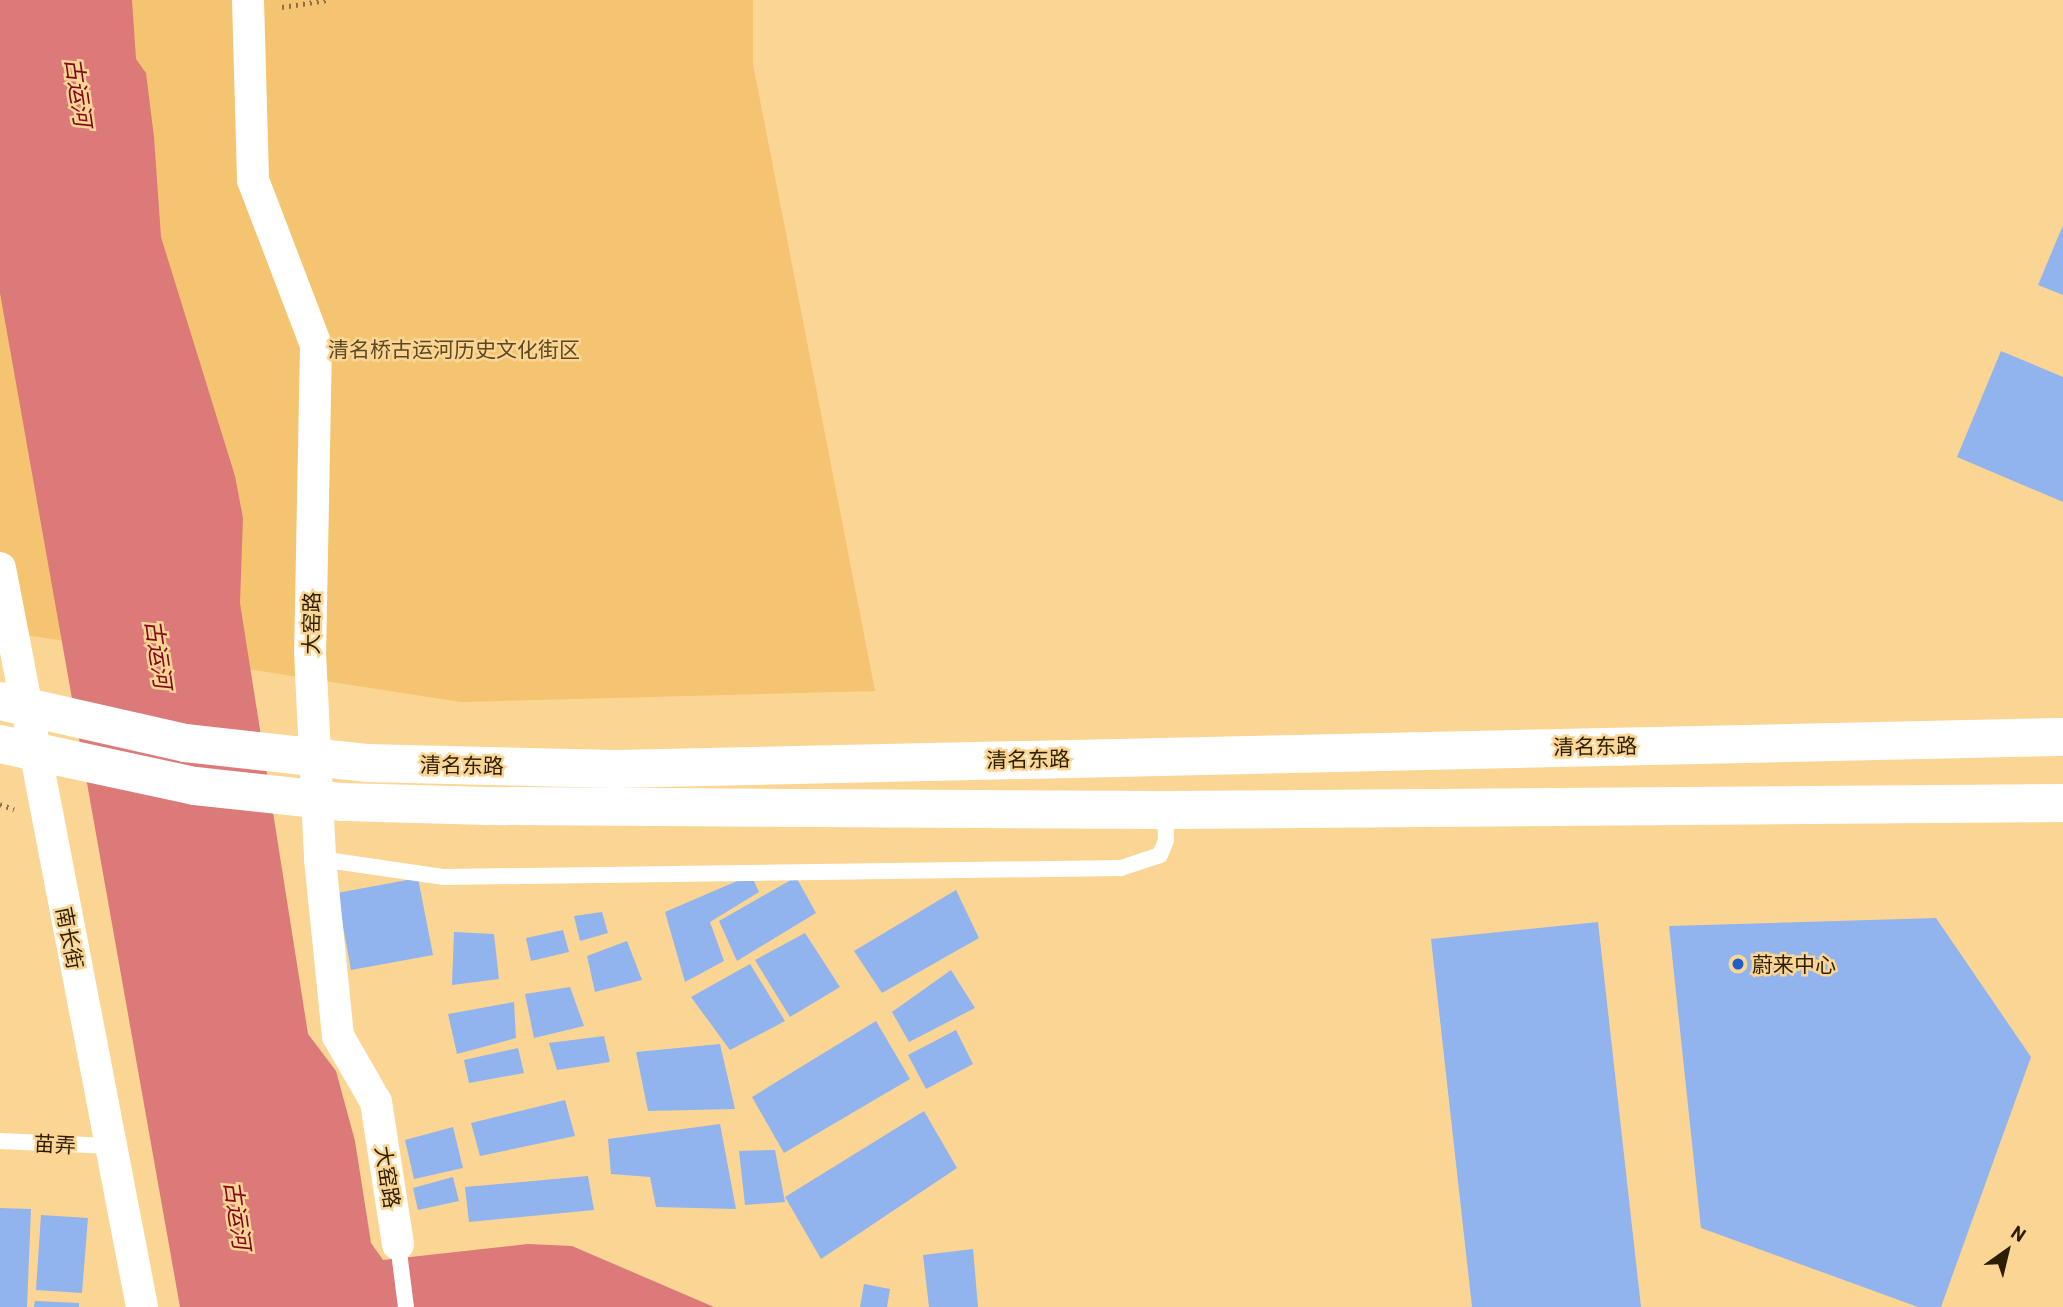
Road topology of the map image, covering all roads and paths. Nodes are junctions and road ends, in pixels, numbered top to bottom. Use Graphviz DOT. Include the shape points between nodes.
graph roads {
  1 [pos="328,0"];
  2 [pos="249,6"];
  3 [pos="0,568"];
  4 [pos="0,701"];
  5 [pos="2063,737"];
  6 [pos="0,744"];
  7 [pos="2063,803"];
  8 [pos="1165,810"];
  9 [pos="320,859"];
  10 [pos="0,1141"];
  11 [pos="110,1146"];
  12 [pos="398,1244"];
  13 [pos="142,1307"];
  14 [pos="406,1307"];
  1 -- 2 [label="path"];
  2 -- 9 [label="street, 大窑路" via="253,180 316,345 310,652"];
  3 -- 11 [label="street, 南长街"];
  4 -- 5 [label="main road, 清名东路" via="185,743 314,758 616,769"];
  6 -- 8 [label="main road, 清名东路" via="195,786 342,802"];
  7 -- 8 [label="main road, 清名东路"];
  8 -- 9 [label="lane" via="1166,840 1160,855 1121,868 443,877"];
  9 -- 12 [label="street, 大窑路" via="338,1036 376,1102"];
  10 -- 11 [label="lane, 苗弄"];
  11 -- 13 [label="street, 南长街"];
  12 -- 14 [label="lane"];
}
